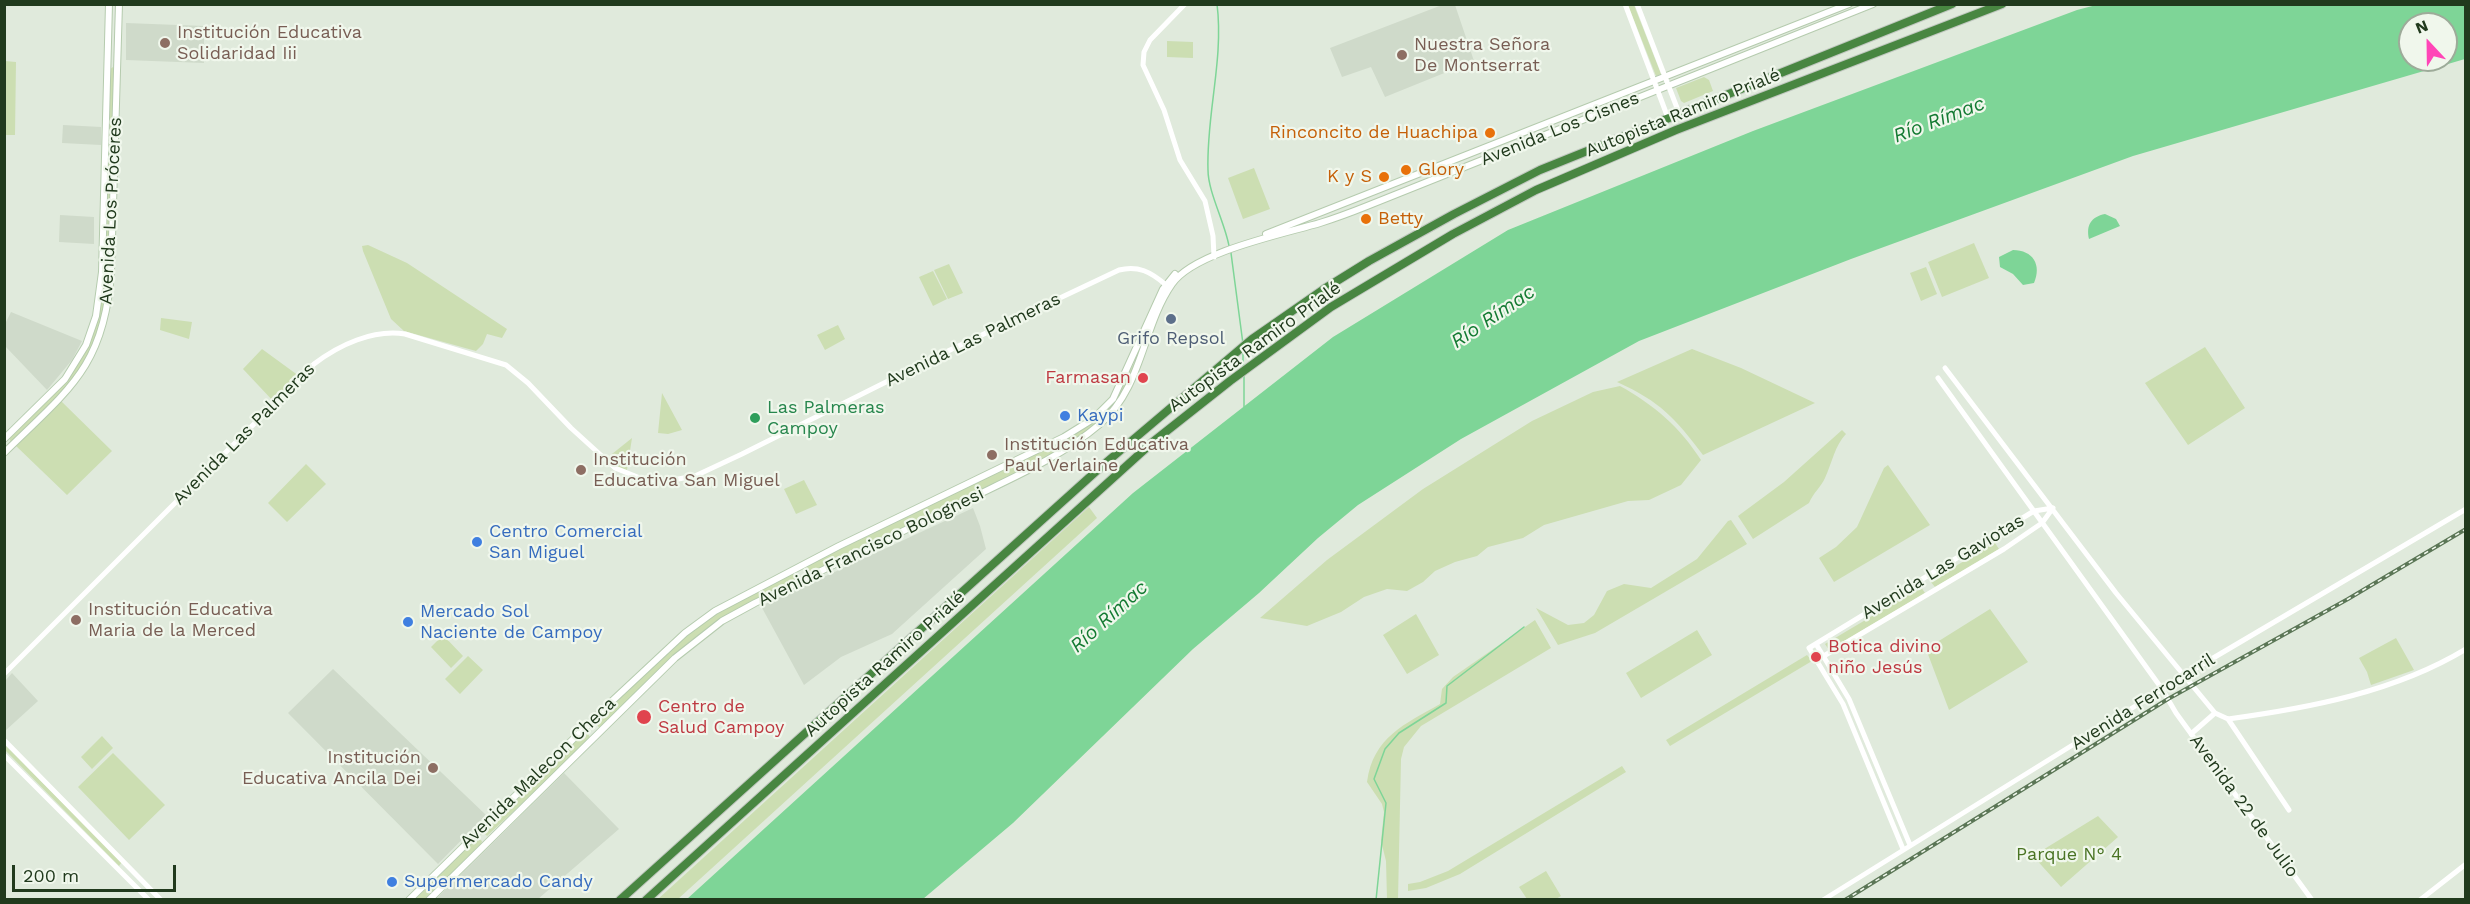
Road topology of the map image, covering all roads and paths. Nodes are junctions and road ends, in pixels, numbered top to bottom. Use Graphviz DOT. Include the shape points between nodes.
graph roads {
  1 [pos="109,4"];
  2 [pos="119,4"];
  3 [pos="1185,4"];
  4 [pos="1624,4"];
  5 [pos="1636,4"];
  6 [pos="1849,4"];
  7 [pos="1872,4"];
  8 [pos="1953,4"];
  9 [pos="2002,4"];
  10 [pos="1817,58"];
  11 [pos="1823,73"];
  12 [pos="1665,76"];
  13 [pos="1654,81"];
  14 [pos="1669,85"];
  15 [pos="1657,90"];
  16 [pos="1679,113"];
  17 [pos="1668,118"];
  18 [pos="1593,148"];
  19 [pos="1475,151"];
  20 [pos="1479,162"];
  21 [pos="1599,162"];
  22 [pos="1245,243"];
  23 [pos="1213,255"];
  24 [pos="1166,285"];
  25 [pos="1945,368"];
  26 [pos="1938,378"];
  27 [pos="4,439"];
  28 [pos="4,453"];
  29 [pos="2053,508"];
  30 [pos="2466,509"];
  31 [pos="2034,511"];
  32 [pos="2042,523"];
  33 [pos="1816,644"];
  34 [pos="669,647"];
  35 [pos="2466,648"];
  36 [pos="1824,656"];
  37 [pos="675,658"];
  38 [pos="1817,660"];
  39 [pos="4,674"];
  40 [pos="2184,676"];
  41 [pos="2162,690"];
  42 [pos="2216,712"];
  43 [pos="2228,719"];
  44 [pos="2191,734"];
  45 [pos="4,740"];
  46 [pos="4,755"];
  47 [pos="2289,810"];
  48 [pos="1910,845"];
  49 [pos="1903,849"];
  50 [pos="2466,864"];
  51 [pos="148,900"];
  52 [pos="161,900"];
  53 [pos="409,900"];
  54 [pos="429,900"];
  55 [pos="620,900"];
  56 [pos="646,900"];
  57 [pos="1823,900"];
  58 [pos="2312,900"];
  59 [pos="2420,900"];
  1 -- 27 [label="main road, Avenida Los Próceres" via="102,272 96,316 86,345 65,379"];
  2 -- 28 [label="main road, Avenida Los Próceres" via="111,271 105,322 76,380"];
  3 -- 23 [label="street" via="1150,40 1143,65 1164,110 1180,160 1205,201"];
  4 -- 13 [label="street"];
  5 -- 12 [label="street"];
  6 -- 12 [label="main road, Avenida Los Cisnes"];
  7 -- 14 [label="main road, Avenida Los Cisnes"];
  8 -- 10 [label="highway, Autopista Ramiro Prialé"];
  9 -- 11 [label="highway, Autopista Ramiro Prialé"];
  10 -- 11 [label="highway" via="1826,63"];
  10 -- 16 [label="highway, Autopista Ramiro Prialé"];
  11 -- 21 [label="highway, Autopista Ramiro Prialé"];
  12 -- 13 [label="main road, Avenida Los Cisnes"];
  12 -- 14 [label="street"];
  13 -- 15 [label="street"];
  13 -- 19 [label="main road, Avenida Los Cisnes"];
  14 -- 15 [label="main road, Avenida Los Cisnes"];
  14 -- 16 [label="street"];
  15 -- 17 [label="street"];
  15 -- 20 [label="main road, Avenida Los Cisnes"];
  16 -- 17 [label="highway, Autopista Ramiro Prialé"];
  17 -- 18 [label="highway, Autopista Ramiro Prialé"];
  18 -- 21 [label="highway" via="1592,158"];
  18 -- 55 [label="highway, Autopista Ramiro Prialé" via="1540,170 1369,261 1252,339 1102,466"];
  19 -- 20 [label="main road" via="1472,158"];
  19 -- 22 [label="main road, Avenida Los Cisnes"];
  20 -- 22 [label="main road, Avenida Los Cisnes" via="1335,218"];
  21 -- 56 [label="highway, Autopista Ramiro Prialé" via="1454,234 1331,307 1230,381 1154,441"];
  22 -- 23 [label="main road, Avenida Francisco Bolognesi"];
  23 -- 24 [label="main road, Avenida Francisco Bolognesi" via="1183,268"];
  23 -- 37 [label="main road, Avenida Francisco Bolognesi" via="1174,281 1124,395 1101,423 1072,445 755,603 722,621"];
  24 -- 34 [label="main road, Avenida Francisco Bolognesi" via="1113,399 1086,424 750,591 715,611"];
  24 -- 39 [label="street, Avenida Las Palmeras" via="1144,270 1119,270 695,476 667,481 640,478 615,468 506,365 405,334 389,332 364,338 342,346 314,364"];
  25 -- 29 [label="street"];
  26 -- 31 [label="street, Avenida 22 de Julio"];
  29 -- 31 [label="street, Avenida Las Gaviotas"];
  29 -- 32 [label="street, Avenida Las Gaviotas"];
  29 -- 40 [label="street"];
  30 -- 40 [label="street, Avenida Ferrocarril"];
  31 -- 32 [label="street, Avenida 22 de Julio"];
  31 -- 33 [label="street, Avenida Las Gaviotas"];
  32 -- 36 [label="street, Avenida Las Gaviotas"];
  32 -- 41 [label="street, Avenida 22 de Julio"];
  33 -- 36 [label="street"];
  33 -- 38 [label="street, Avenida Las Gaviotas" via="1809,648"];
  34 -- 53 [label="main road, Avenida Malecon Checa"];
  35 -- 43 [label="street" via="2417,673 2371,690 2306,707"];
  36 -- 38 [label="street, Avenida Las Gaviotas"];
  36 -- 48 [label="street" via="1849,699"];
  37 -- 54 [label="main road, Avenida Malecon Checa"];
  38 -- 49 [label="street" via="1843,704"];
  40 -- 41 [label="street, Avenida Ferrocarril"];
  40 -- 42 [label="street"];
  41 -- 44 [label="street, Avenida 22 de Julio"];
  41 -- 48 [label="street, Avenida Ferrocarril"];
  42 -- 43 [label="street"];
  42 -- 44 [label="street"];
  43 -- 47 [label="street"];
  44 -- 58 [label="street, Avenida 22 de Julio"];
  45 -- 52 [label="street"];
  46 -- 51 [label="street"];
  48 -- 49 [label="street, Avenida Ferrocarril"];
  49 -- 57 [label="street, Avenida Ferrocarril"];
  50 -- 59 [label="street"];
}
